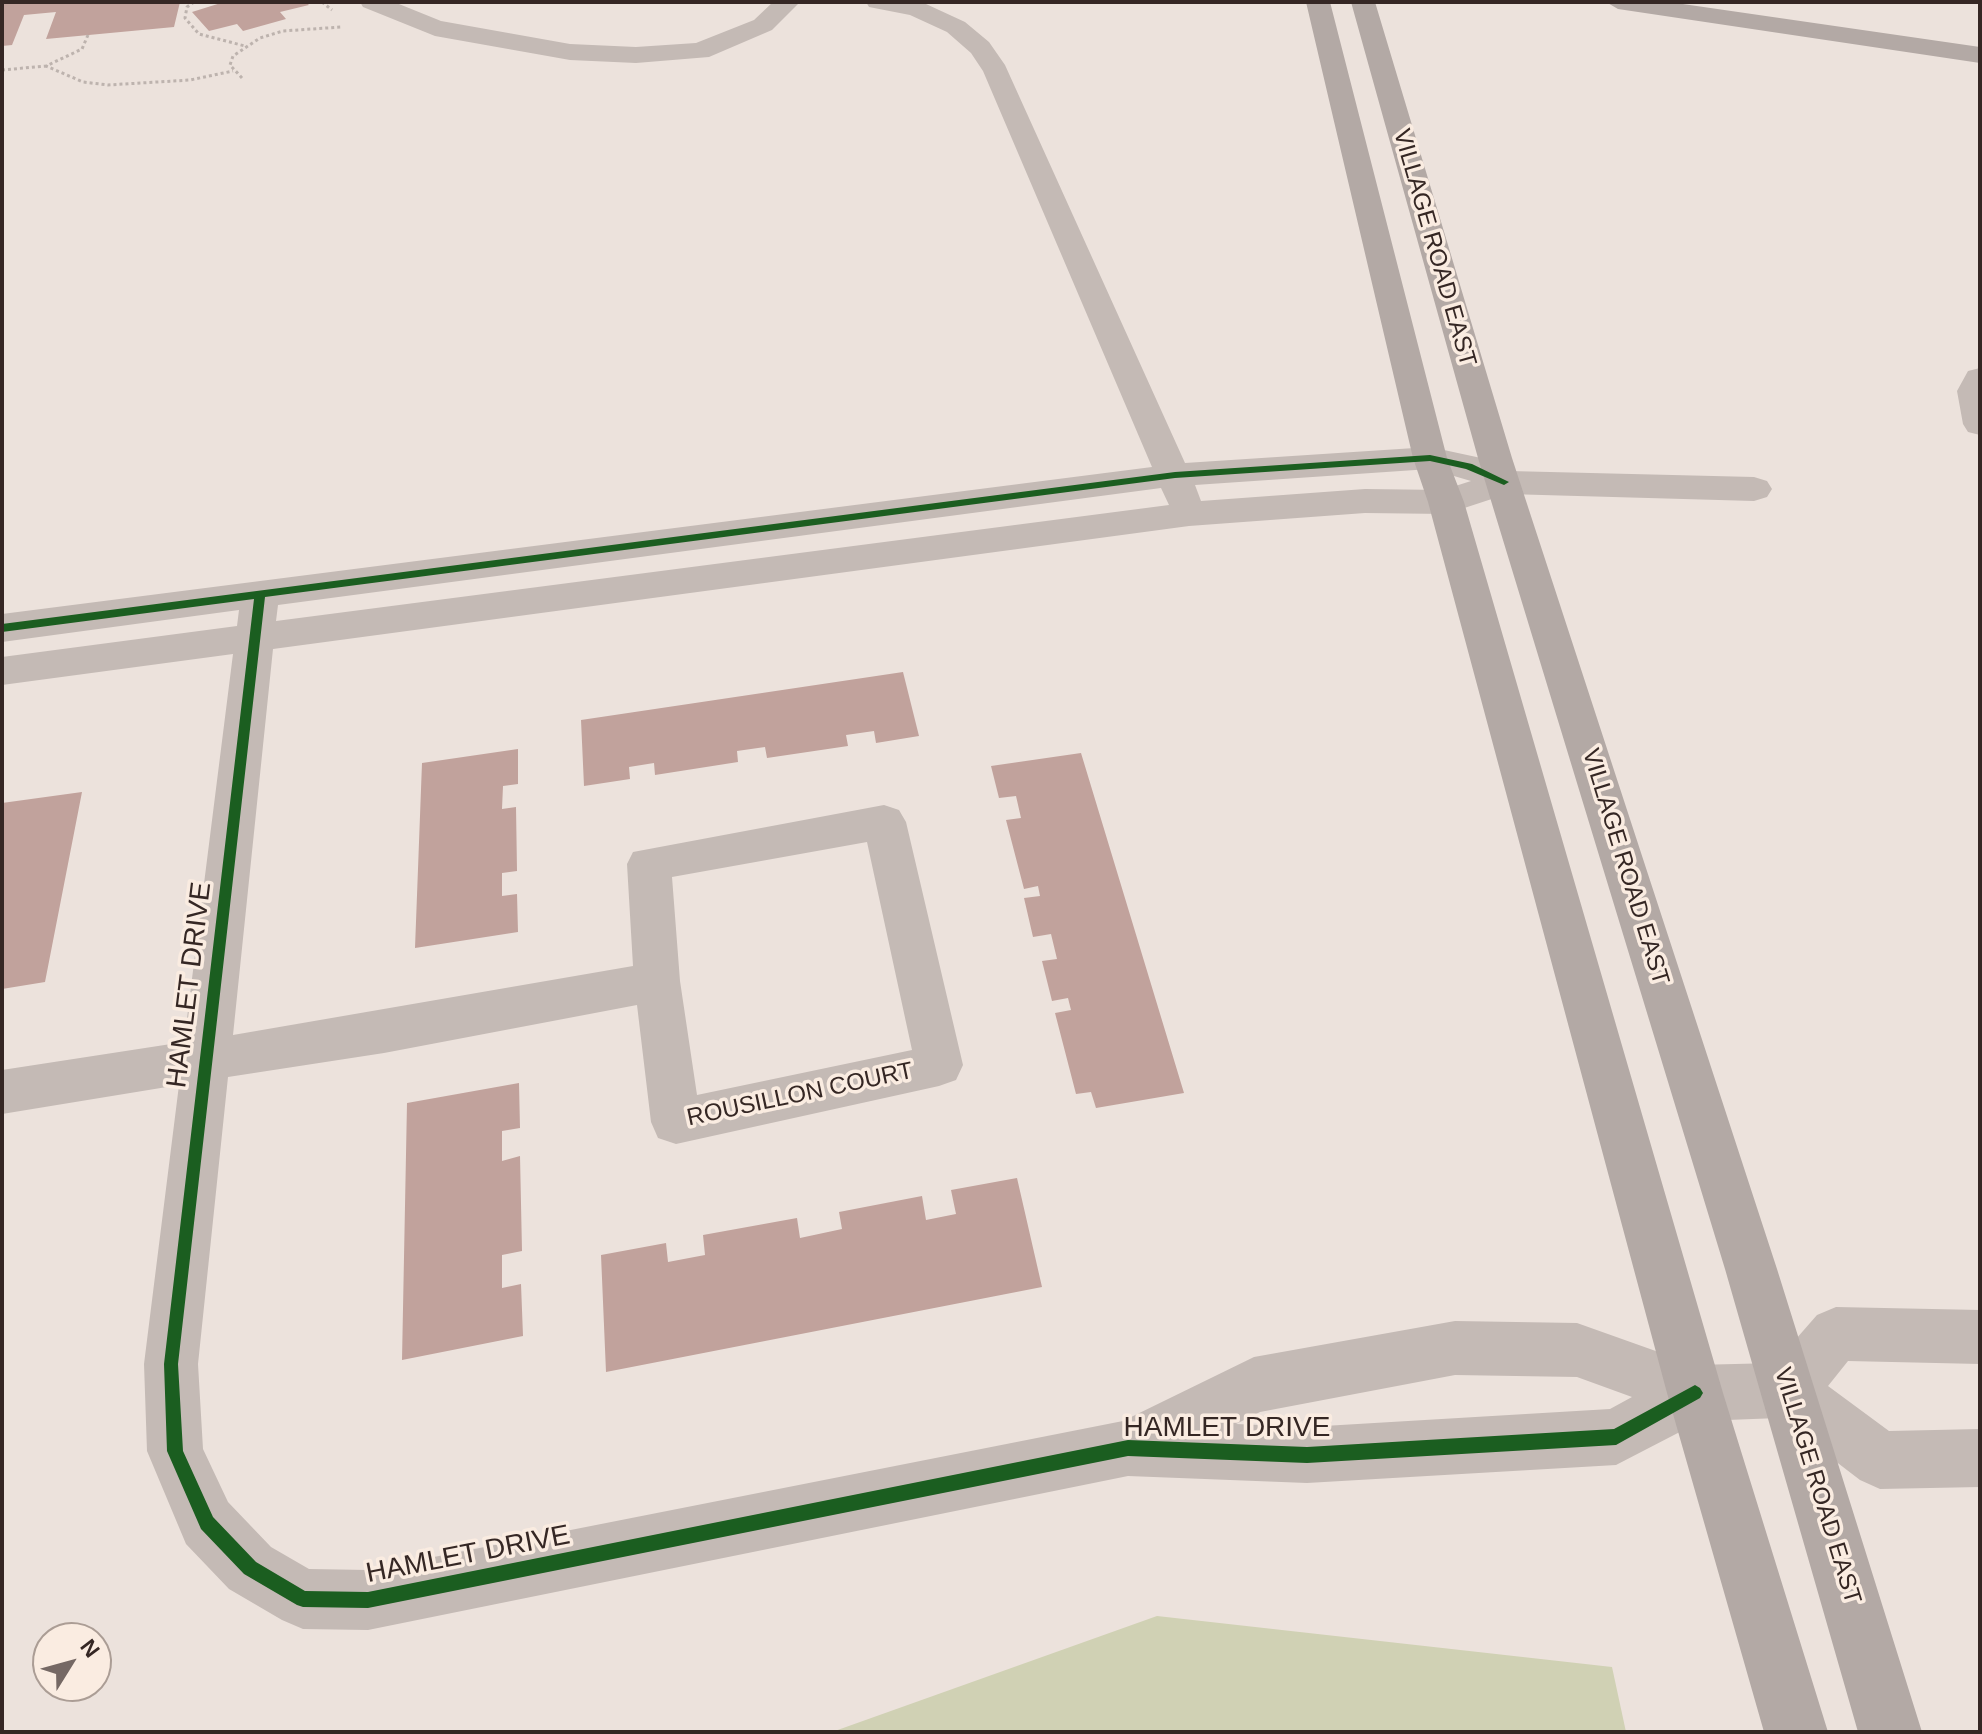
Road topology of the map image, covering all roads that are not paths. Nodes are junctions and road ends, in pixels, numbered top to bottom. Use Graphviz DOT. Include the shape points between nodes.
graph roads {
  1 [pos="788,2"];
  2 [pos="878,2"];
  3 [pos="1318,2"];
  4 [pos="1363,2"];
  5 [pos="1618,2"];
  6 [pos="379,6"];
  7 [pos="1980,55"];
  8 [pos="1980,378"];
  9 [pos="1980,424"];
  10 [pos="1430,458"];
  11 [pos="1175,475"];
  12 [pos="1504,482"];
  13 [pos="1754,489"];
  14 [pos="1446,502"];
  15 [pos="1189,514"];
  16 [pos="258,616"];
  17 [pos="2,628"];
  18 [pos="2,671"];
  19 [pos="657,981"];
  20 [pos="205,1061"];
  21 [pos="2,1092"];
  22 [pos="1980,1337"];
  23 [pos="1788,1390"];
  24 [pos="1695,1393"];
  25 [pos="1128,1448"];
  26 [pos="1980,1458"];
  27 [pos="1796,1732"];
  28 [pos="1890,1732"];
  1 -- 6 [label="street" via="763,25 700,51 636,55 540,47 435,28"];
  2 -- 11 [label="street" via="917,9 956,27 996,71"];
  3 -- 10 [label="main road"];
  4 -- 12 [label="main road, VILLAGE ROAD EAST"];
  5 -- 7 [label="main road"];
  8 -- 9 [label="street" via="1974,391"];
  10 -- 11 [label="street"];
  10 -- 12 [label="street" via="1469,466"];
  10 -- 14 [label="main road"];
  11 -- 15 [label="street"];
  11 -- 16 [label="street"];
  12 -- 13 [label="street"];
  12 -- 14 [label="street"];
  12 -- 23 [label="main road, VILLAGE ROAD EAST"];
  14 -- 15 [label="street" via="1365,501"];
  14 -- 24 [label="main road"];
  15 -- 16 [label="street"];
  16 -- 17 [label="street"];
  16 -- 18 [label="street"];
  16 -- 20 [label="street, HAMLET DRIVE"];
  19 -- 19 [label="street, ROUSILLON COURT" via="649,864 884,822 939,1065 676,1122"];
  19 -- 20 [label="street"];
  20 -- 21 [label="street"];
  20 -- 25 [label="street, HAMLET DRIVE" via="171,1364 175,1451 207,1523 250,1568 303,1599 368,1600"];
  22 -- 23 [label="street" via="1836,1334"];
  23 -- 24 [label="street"];
  23 -- 26 [label="street" via="1880,1460"];
  23 -- 28 [label="main road, VILLAGE ROAD EAST"];
  24 -- 25 [label="street, HAMLET DRIVE" via="1616,1437 1307,1455"];
  24 -- 25 [label="street, HAMLET DRIVE" via="1577,1350 1455,1348 1254,1385"];
  24 -- 27 [label="main road"];
}
